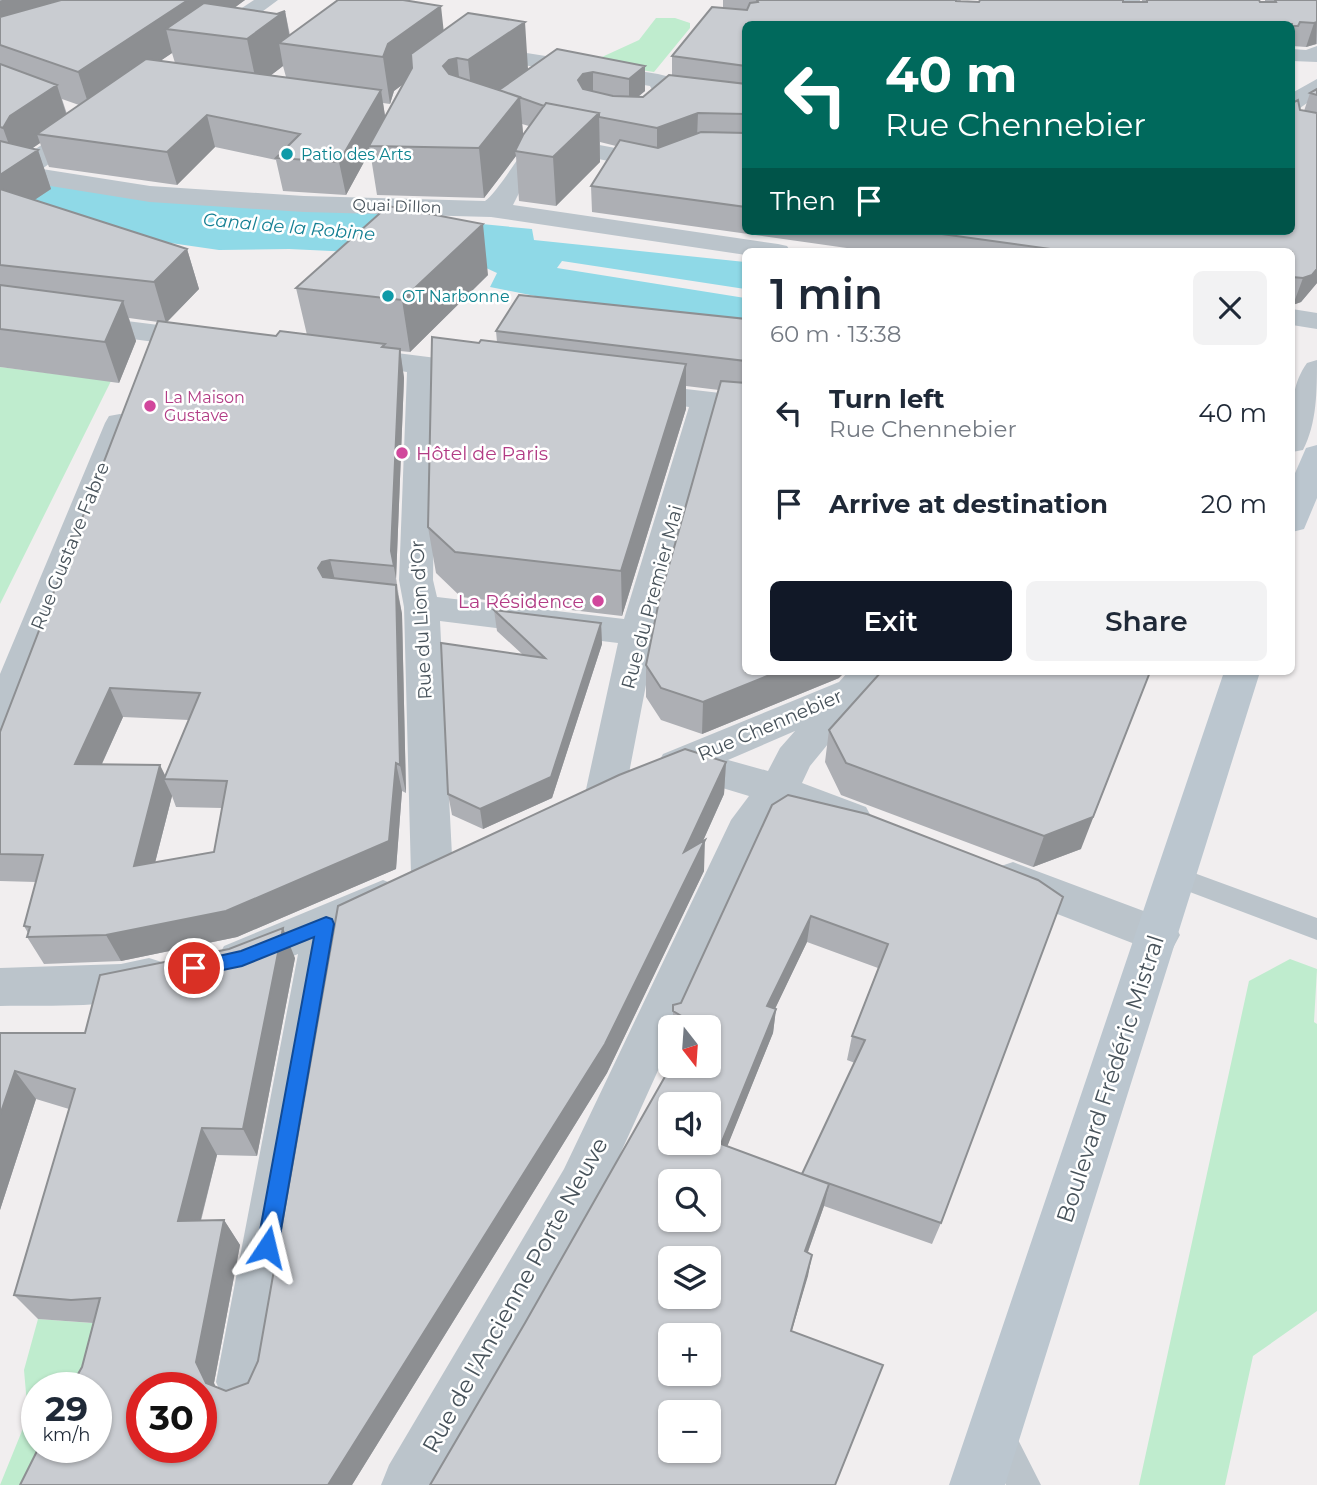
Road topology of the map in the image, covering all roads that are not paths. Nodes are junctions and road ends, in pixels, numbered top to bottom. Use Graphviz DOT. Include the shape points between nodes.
graph roads {
  1 [pos="268,0"];
  2 [pos="1130,0"];
  3 [pos="1129,21"];
  4 [pos="192,52"];
  5 [pos="463,53"];
  6 [pos="1317,53"];
  7 [pos="1295,55"];
  8 [pos="673,61"];
  9 [pos="554,64"];
  10 [pos="533,79"];
  11 [pos="660,85"];
  12 [pos="1317,86"];
  13 [pos="742,100"];
  14 [pos="1295,101"];
  15 [pos="644,106"];
  16 [pos="70,113"];
  17 [pos="517,132"];
  18 [pos="542,141"];
  19 [pos="742,149"];
  20 [pos="491,209"];
  21 [pos="773,245"];
  22 [pos="0,313"];
  23 [pos="1295,317"];
  24 [pos="1317,321"];
  25 [pos="229,342"];
  26 [pos="325,353"];
  27 [pos="422,365"];
  28 [pos="516,377"];
  29 [pos="1312,383"];
  30 [pos="611,389"];
  31 [pos="131,396"];
  32 [pos="706,401"];
  33 [pos="742,405"];
  34 [pos="1298,443"];
  35 [pos="1295,481"];
  36 [pos="410,606"];
  37 [pos="638,633"];
  38 [pos="1241,675"];
  39 [pos="862,681"];
  40 [pos="0,720"];
  41 [pos="685,762"];
  42 [pos="779,790"];
  43 [pos="606,794"];
  44 [pos="568,812"];
  45 [pos="893,833"];
  46 [pos="469,858"];
  47 [pos="984,868"];
  48 [pos="432,875"];
  49 [pos="1175,876"];
  50 [pos="326,924"];
  51 [pos="1317,929"];
  52 [pos="1158,934"];
  53 [pos="0,987"];
  54 [pos="243,1382"];
  55 [pos="995,1430"];
  56 [pos="409,1485"];
  57 [pos="977,1485"];
  58 [pos="1024,1485"];
  1 -- 4 [label="street"];
  2 -- 3 [label="street"];
  5 -- 9 [label="street"];
  6 -- 7 [label="street"];
  8 -- 11 [label="street"];
  9 -- 10 [label="street"];
  9 -- 11 [label="street"];
  11 -- 13 [label="street"];
  11 -- 15 [label="street"];
  12 -- 14 [label="street"];
  16 -- 20 [label="street, Quai Dillon" via="98,117 28,170 150,194 361,196"];
  17 -- 18 [label="street"];
  18 -- 19 [label="street" via="659,163 697,148"];
  18 -- 20 [label="street" via="504,200"];
  20 -- 21 [label="street, Quai Dillon"];
  22 -- 25 [label="street" via="151,346"];
  23 -- 24 [label="street"];
  26 -- 27 [label="street"];
  27 -- 28 [label="street"];
  27 -- 36 [label="street, Rue du Lion d'Or" via="416,580"];
  29 -- 34 [label="street"];
  30 -- 32 [label="street"];
  31 -- 40 [label="street, Rue Gustave Fabre"];
  32 -- 33 [label="street"];
  32 -- 37 [label="street, Rue du Premier Mai"];
  34 -- 35 [label="main road"];
  36 -- 37 [label="street"];
  36 -- 48 [label="street, Rue du Lion d'Or"];
  37 -- 43 [label="street, Rue du Premier Mai"];
  38 -- 49 [label="main road, Boulevard Frédéric Mistral"];
  39 -- 41 [label="street, Rue Chennebier"];
  39 -- 42 [label="street, Rue de l'Ancienne Porte Neuve" via="794,758"];
  41 -- 42 [label="street, Rue Chennebier"];
  41 -- 43 [label="street, Rue Chennebier"];
  42 -- 45 [label="street, Rue Chennebier"];
  42 -- 56 [label="street, Rue de l'Ancienne Porte Neuve" via="751,820 581,1186"];
  43 -- 44 [label="street, Rue Chennebier"];
  46 -- 48 [label="street"];
  47 -- 52 [label="street"];
  48 -- 50 [label="street"];
  49 -- 51 [label="lane"];
  49 -- 52 [label="main road, Boulevard Frédéric Mistral"];
  50 -- 53 [label="street" via="242,958 121,983"];
  50 -- 54 [label="street"];
  52 -- 55 [label="main road, Boulevard Frédéric Mistral"];
  55 -- 57 [label="main road, Boulevard Frédéric Mistral"];
  55 -- 58 [label="lane"];
}
